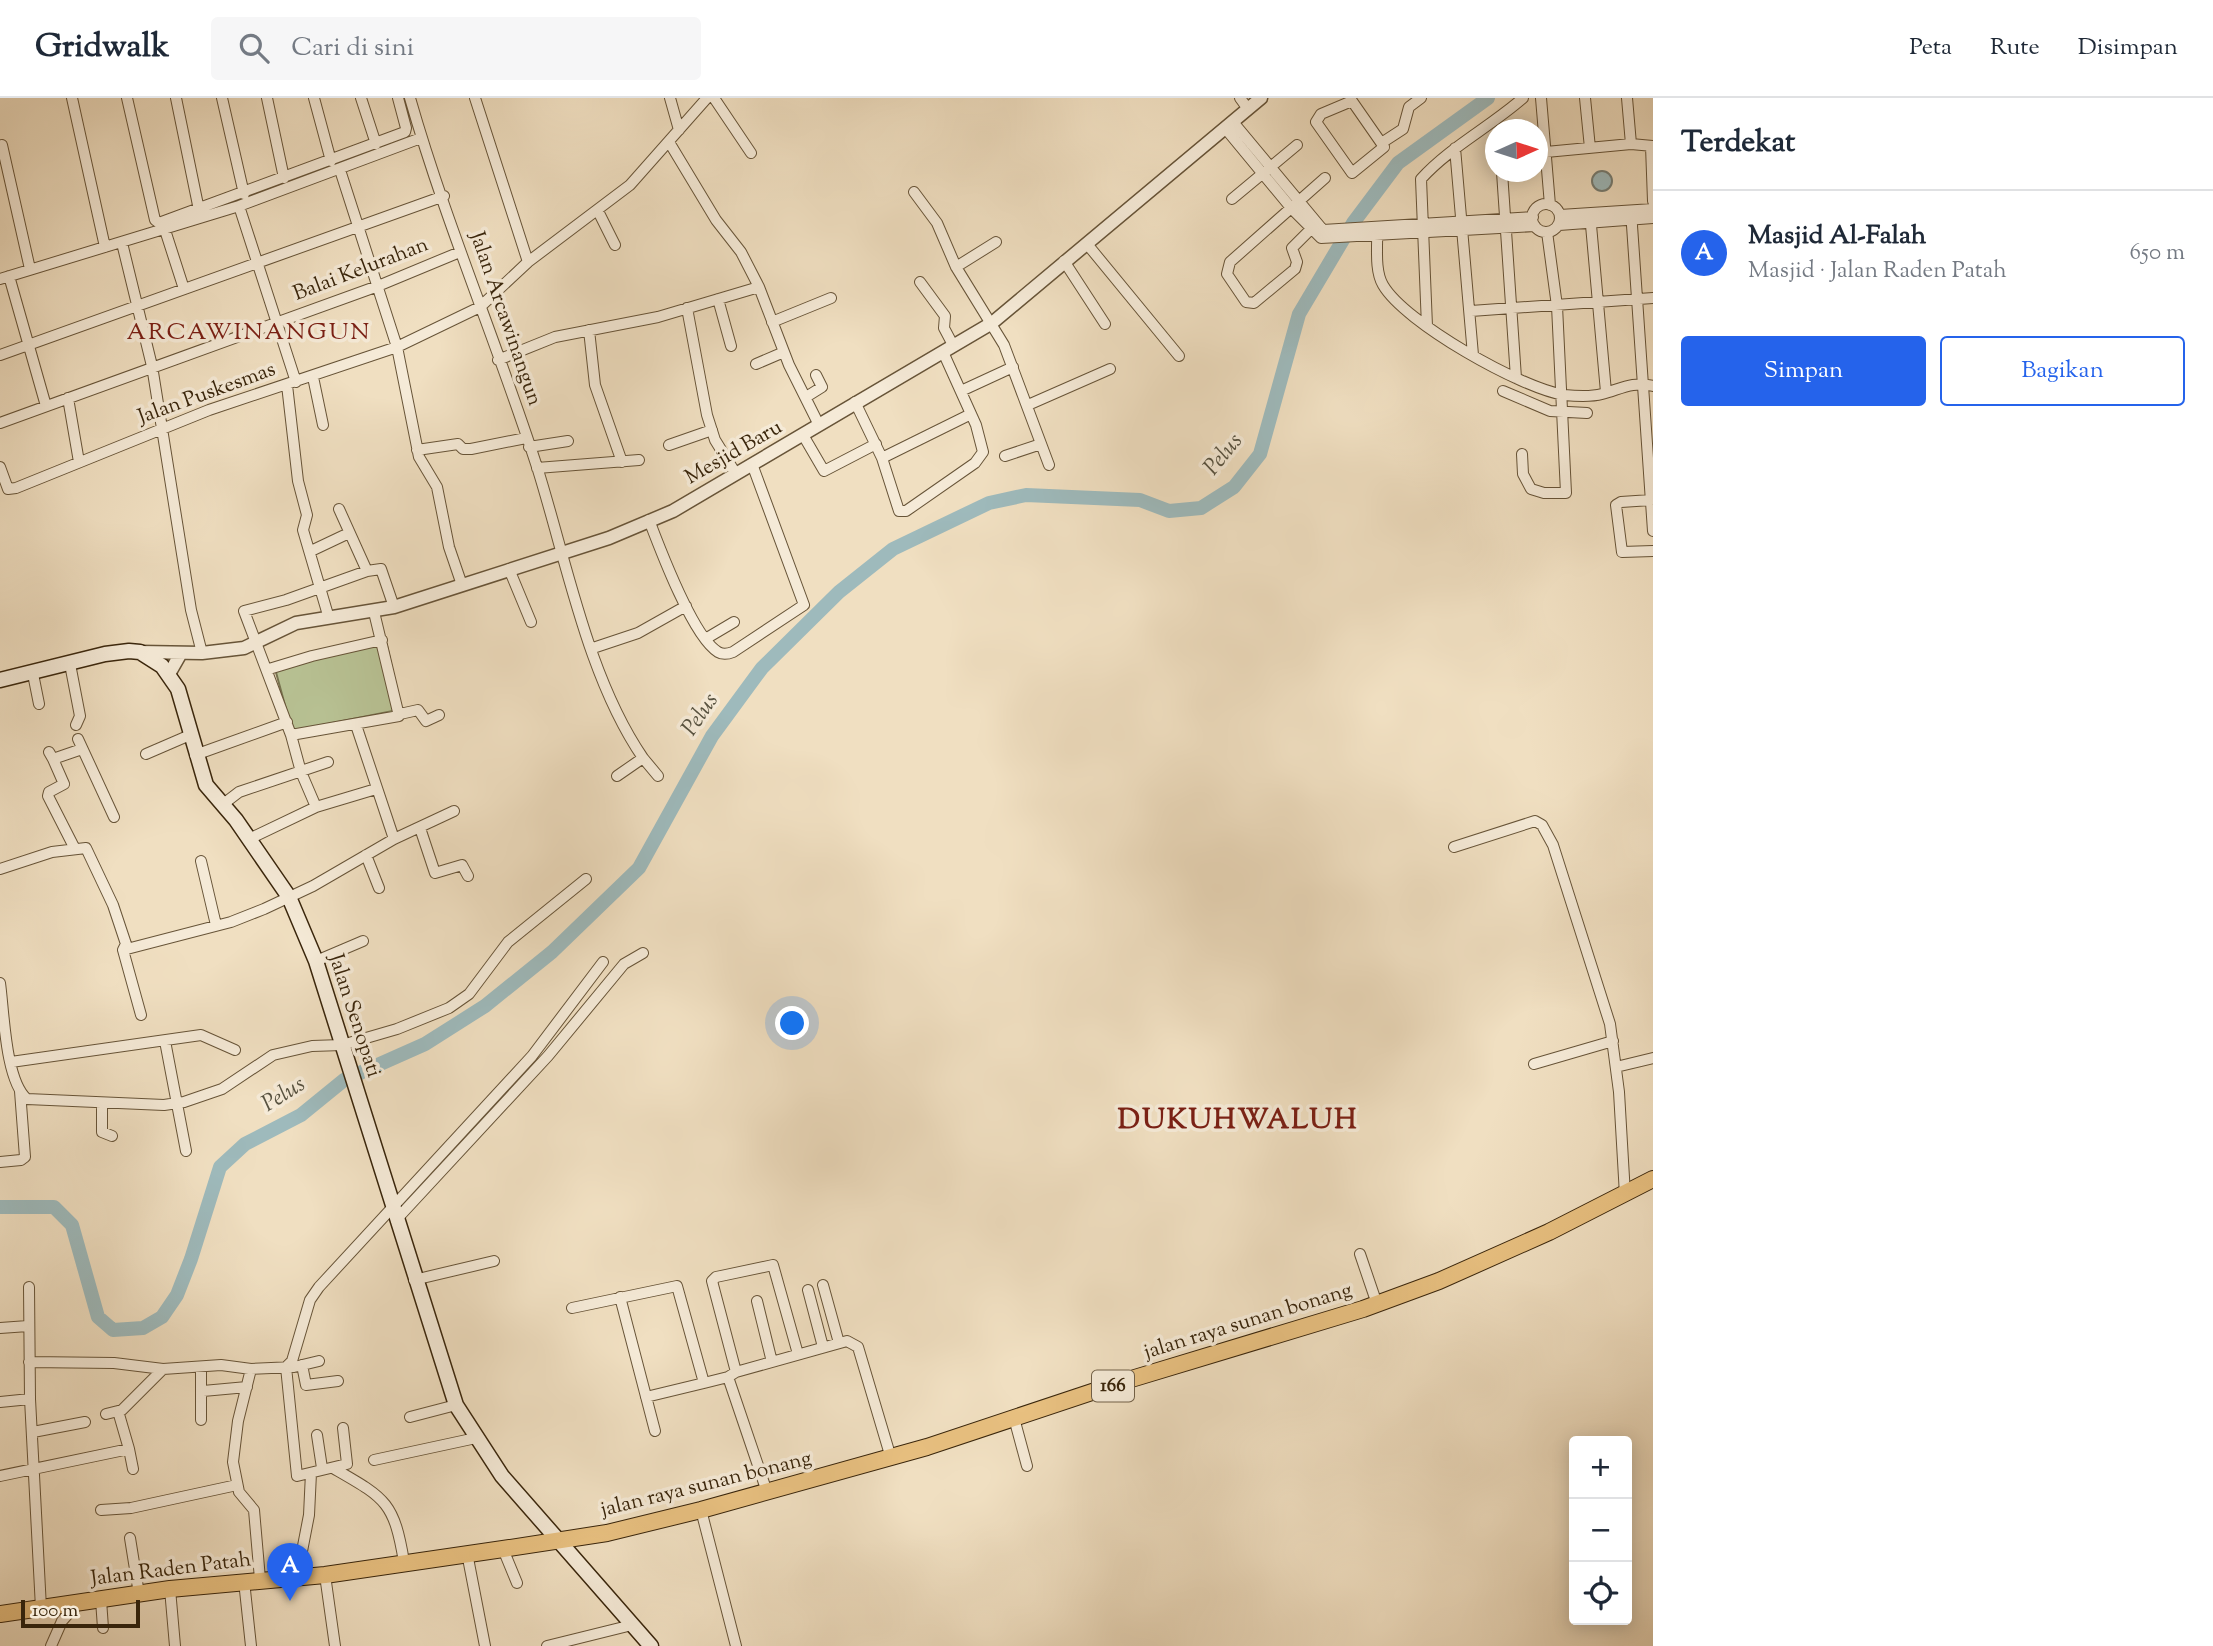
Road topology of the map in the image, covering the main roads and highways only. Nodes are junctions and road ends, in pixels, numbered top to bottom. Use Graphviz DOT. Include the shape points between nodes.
graph roads {
  1 [pos="0,680"];
  2 [pos="1653,1179"];
  3 [pos="556,1541"];
  4 [pos="0,1614"];
  5 [pos="651,1646"];
  1 -- 3 [label="main road, Jalan Senopati" via="105,654 140,652 169,674 178,689 206,785 289,897 316,961 456,1405 502,1476"];
  2 -- 3 [label="main road, jalan raya sunan bonang / 166" via="1451,1275 1377,1304 891,1458 701,1510"];
  3 -- 4 [label="main road, Jalan Raden Patah / 166" via="171,1596 139,1594 102,1605"];
  3 -- 5 [label="main road, Jalan Senopati"];
}
